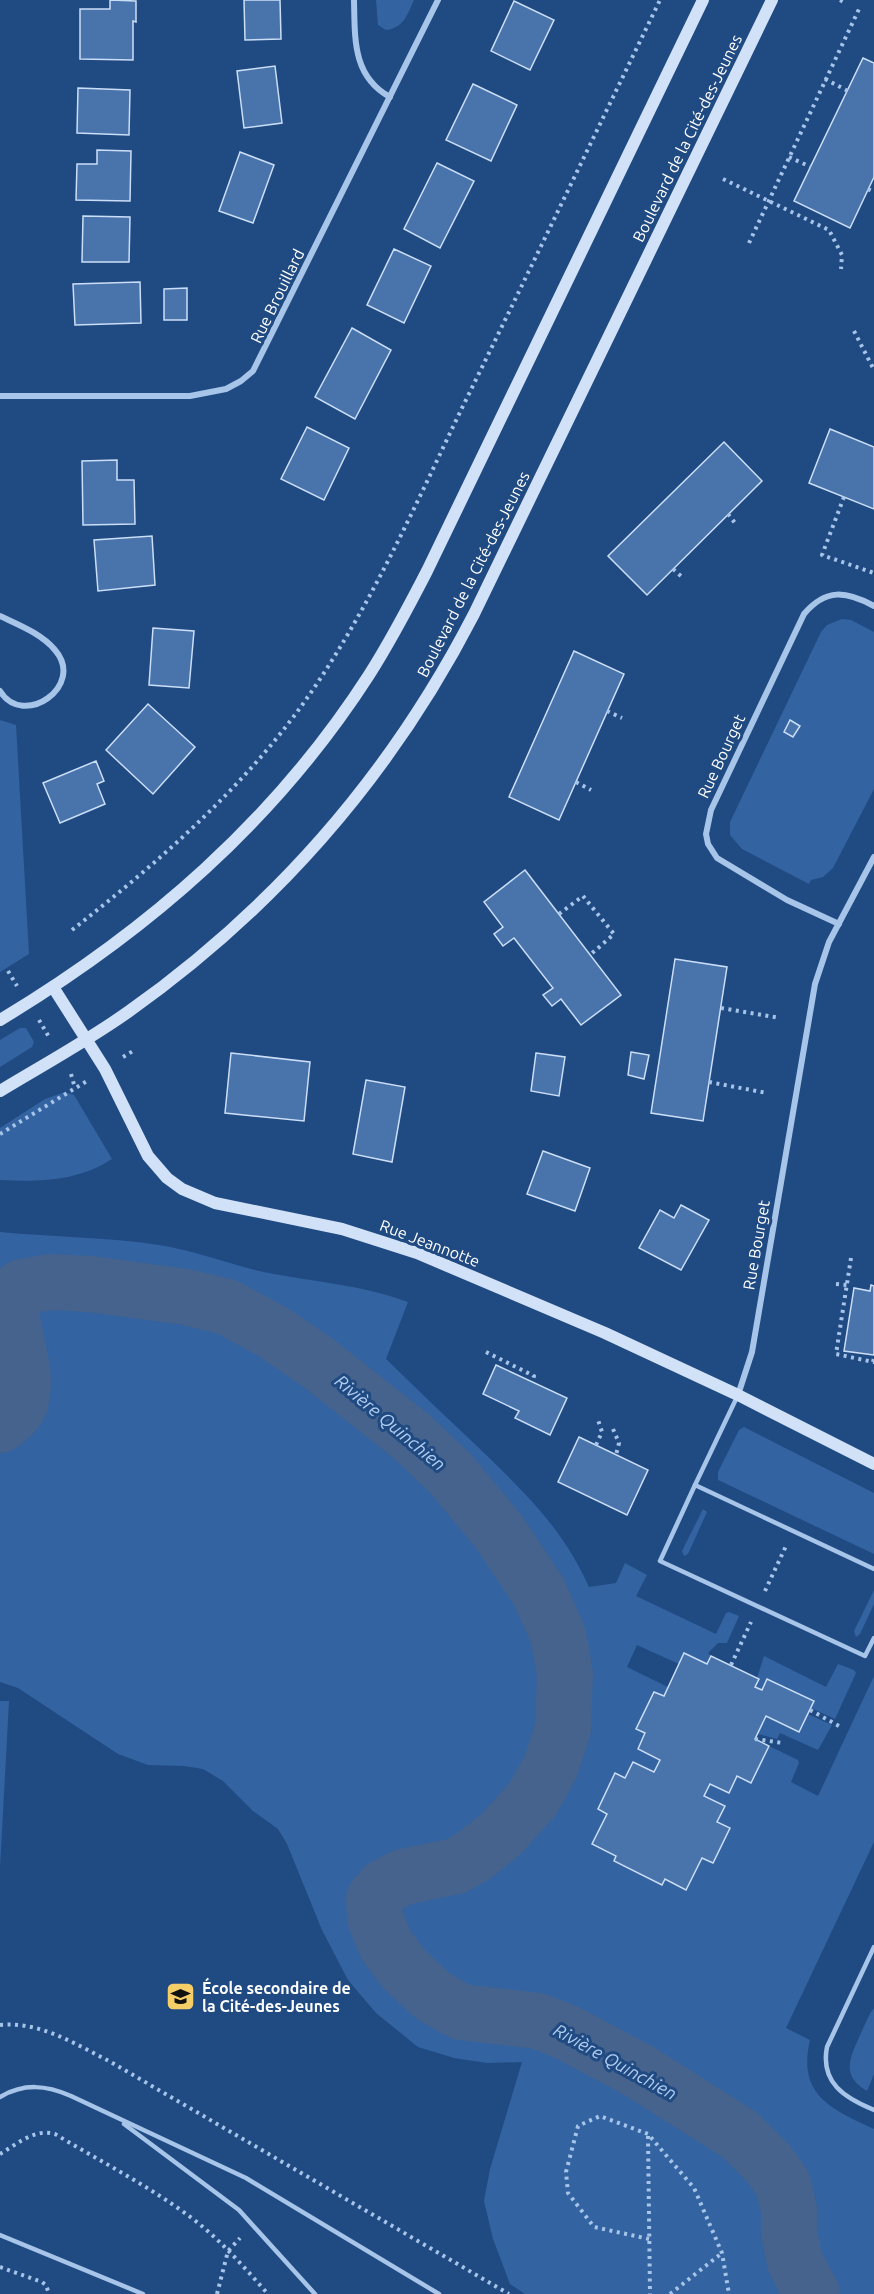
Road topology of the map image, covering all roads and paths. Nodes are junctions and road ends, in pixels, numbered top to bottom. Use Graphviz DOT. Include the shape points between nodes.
graph roads {
  1 [pos="354,0"];
  2 [pos="438,0"];
  3 [pos="660,0"];
  4 [pos="702,0"];
  5 [pos="772,0"];
  6 [pos="858,9"];
  7 [pos="825,79"];
  8 [pos="848,91"];
  9 [pos="390,97"];
  10 [pos="789,157"];
  11 [pos="811,167"];
  12 [pos="723,179"];
  13 [pos="868,189"];
  14 [pos="874,192"];
  15 [pos="768,201"];
  16 [pos="749,243"];
  17 [pos="841,269"];
  18 [pos="854,331"];
  19 [pos="874,370"];
  20 [pos="0,396"];
  21 [pos="844,497"];
  22 [pos="728,514"];
  23 [pos="735,523"];
  24 [pos="673,568"];
  25 [pos="874,573"];
  26 [pos="681,576"];
  27 [pos="874,606"];
  28 [pos="0,616"];
  29 [pos="0,691"];
  30 [pos="607,711"];
  31 [pos="622,718"];
  32 [pos="576,782"];
  33 [pos="591,790"];
  34 [pos="874,857"];
  35 [pos="559,914"];
  36 [pos="839,924"];
  37 [pos="72,930"];
  38 [pos="590,955"];
  39 [pos="8,971"];
  40 [pos="53,987"];
  41 [pos="28,1003"];
  42 [pos="721,1008"];
  43 [pos="780,1018"];
  44 [pos="0,1020"];
  45 [pos="86,1038"];
  46 [pos="133,1052"];
  47 [pos="60,1055"];
  48 [pos="105,1069"];
  49 [pos="709,1082"];
  50 [pos="75,1088"];
  51 [pos="0,1091"];
  52 [pos="767,1093"];
  53 [pos="0,1134"];
  54 [pos="851,1258"];
  55 [pos="836,1284"];
  56 [pos="846,1285"];
  57 [pos="486,1352"];
  58 [pos="874,1358"];
  59 [pos="532,1382"];
  60 [pos="738,1395"];
  61 [pos="598,1420"];
  62 [pos="613,1429"];
  63 [pos="596,1445"];
  64 [pos="616,1455"];
  65 [pos="874,1464"];
  66 [pos="696,1485"];
  67 [pos="793,1530"];
  68 [pos="874,1569"];
  69 [pos="758,1607"];
  70 [pos="874,1638"];
  71 [pos="731,1665"];
  72 [pos="810,1710"];
  73 [pos="839,1726"];
  74 [pos="755,1739"];
  75 [pos="783,1743"];
  76 [pos="874,1947"];
  77 [pos="0,2025"];
  78 [pos="0,2097"];
  79 [pos="874,2110"];
  80 [pos="117,2119"];
  81 [pos="648,2134"];
  82 [pos="0,2154"];
  83 [pos="0,2235"];
  84 [pos="650,2239"];
  85 [pos="228,2251"];
  86 [pos="722,2253"];
  87 [pos="0,2267"];
  88 [pos="49,2294"];
  89 [pos="143,2294"];
  90 [pos="218,2294"];
  91 [pos="268,2294"];
  92 [pos="315,2294"];
  93 [pos="439,2294"];
  94 [pos="509,2294"];
  95 [pos="650,2294"];
  96 [pos="670,2294"];
  97 [pos="729,2294"];
  1 -- 9 [label="street" via="363,72 378,90"];
  2 -- 9 [label="street, Rue Brouillard"];
  3 -- 37 [label="path" via="389,559 330,664 298,710 226,795 143,872"];
  4 -- 40 [label="main road" via="448,528 370,674 301,768 219,858 183,891"];
  5 -- 45 [label="main road, Boulevard de la Cité-des-Jeunes" via="489,585 438,682 348,809 259,906 159,990"];
  6 -- 7 [label="path"];
  7 -- 8 [label="path"];
  7 -- 10 [label="path"];
  9 -- 20 [label="street, Rue Brouillard" via="263,356 254,371 241,381 226,389 190,396"];
  10 -- 11 [label="path"];
  10 -- 15 [label="path"];
  12 -- 15 [label="path"];
  13 -- 14 [label="path"];
  15 -- 16 [label="path"];
  15 -- 17 [label="path" via="829,230 842,255"];
  18 -- 19 [label="path"];
  21 -- 25 [label="path" via="822,555"];
  22 -- 23 [label="path"];
  24 -- 26 [label="path"];
  27 -- 36 [label="street, Rue Bourget" via="848,595 830,595 820,598 804,614 707,823 708,844 717,858 787,900"];
  28 -- 29 [label="street" via="48,643 57,651 64,670 58,690 38,704 10,702"];
  30 -- 31 [label="path"];
  32 -- 33 [label="path"];
  34 -- 36 [label="street, Rue Bourget"];
  35 -- 38 [label="path" via="583,896 614,934"];
  36 -- 60 [label="street, Rue Bourget" via="815,984 752,1352"];
  39 -- 41 [label="path"];
  40 -- 41 [label="main road"];
  40 -- 45 [label="main road, Rue Jeannotte"];
  41 -- 44 [label="main road"];
  41 -- 47 [label="path"];
  42 -- 43 [label="path"];
  45 -- 47 [label="main road, Boulevard de la Cité-des-Jeunes"];
  45 -- 48 [label="main road, Rue Jeannotte"];
  46 -- 48 [label="path"];
  47 -- 50 [label="path"];
  47 -- 51 [label="main road, Boulevard de la Cité-des-Jeunes"];
  48 -- 50 [label="path"];
  48 -- 60 [label="main road, Rue Jeannotte" via="148,1156 182,1189 215,1203 342,1229 417,1253"];
  49 -- 52 [label="path"];
  50 -- 53 [label="path"];
  54 -- 56 [label="path"];
  55 -- 56 [label="path"];
  56 -- 58 [label="path" via="836,1354 873,1362"];
  57 -- 59 [label="path" via="534,1376"];
  60 -- 65 [label="main road, Rue Jeannotte"];
  60 -- 66 [label="lane"];
  61 -- 63 [label="path" via="602,1432"];
  62 -- 64 [label="path" via="620,1443"];
  66 -- 67 [label="lane"];
  66 -- 69 [label="lane" via="660,1561"];
  67 -- 68 [label="lane"];
  67 -- 69 [label="path"];
  69 -- 70 [label="lane" via="865,1656"];
  69 -- 71 [label="path"];
  72 -- 73 [label="path"];
  74 -- 75 [label="path"];
  76 -- 79 [label="lane" via="825,2058 832,2083 849,2098"];
  77 -- 94 [label="path" via="50,2031 109,2061"];
  78 -- 80 [label="lane" via="19,2088 46,2087"];
  80 -- 92 [label="lane" via="239,2210"];
  80 -- 93 [label="lane" via="246,2178"];
  81 -- 84 [label="path"];
  81 -- 84 [label="path" via="600,2116 578,2126 566,2172 568,2193 594,2227"];
  81 -- 86 [label="path" via="694,2188"];
  82 -- 85 [label="path" via="38,2133 55,2134 167,2200"];
  83 -- 89 [label="lane"];
  84 -- 95 [label="path"];
  85 -- 90 [label="path"];
  85 -- 91 [label="path"];
  86 -- 96 [label="path"];
  86 -- 97 [label="path"];
  87 -- 88 [label="path" via="42,2282"];
}
